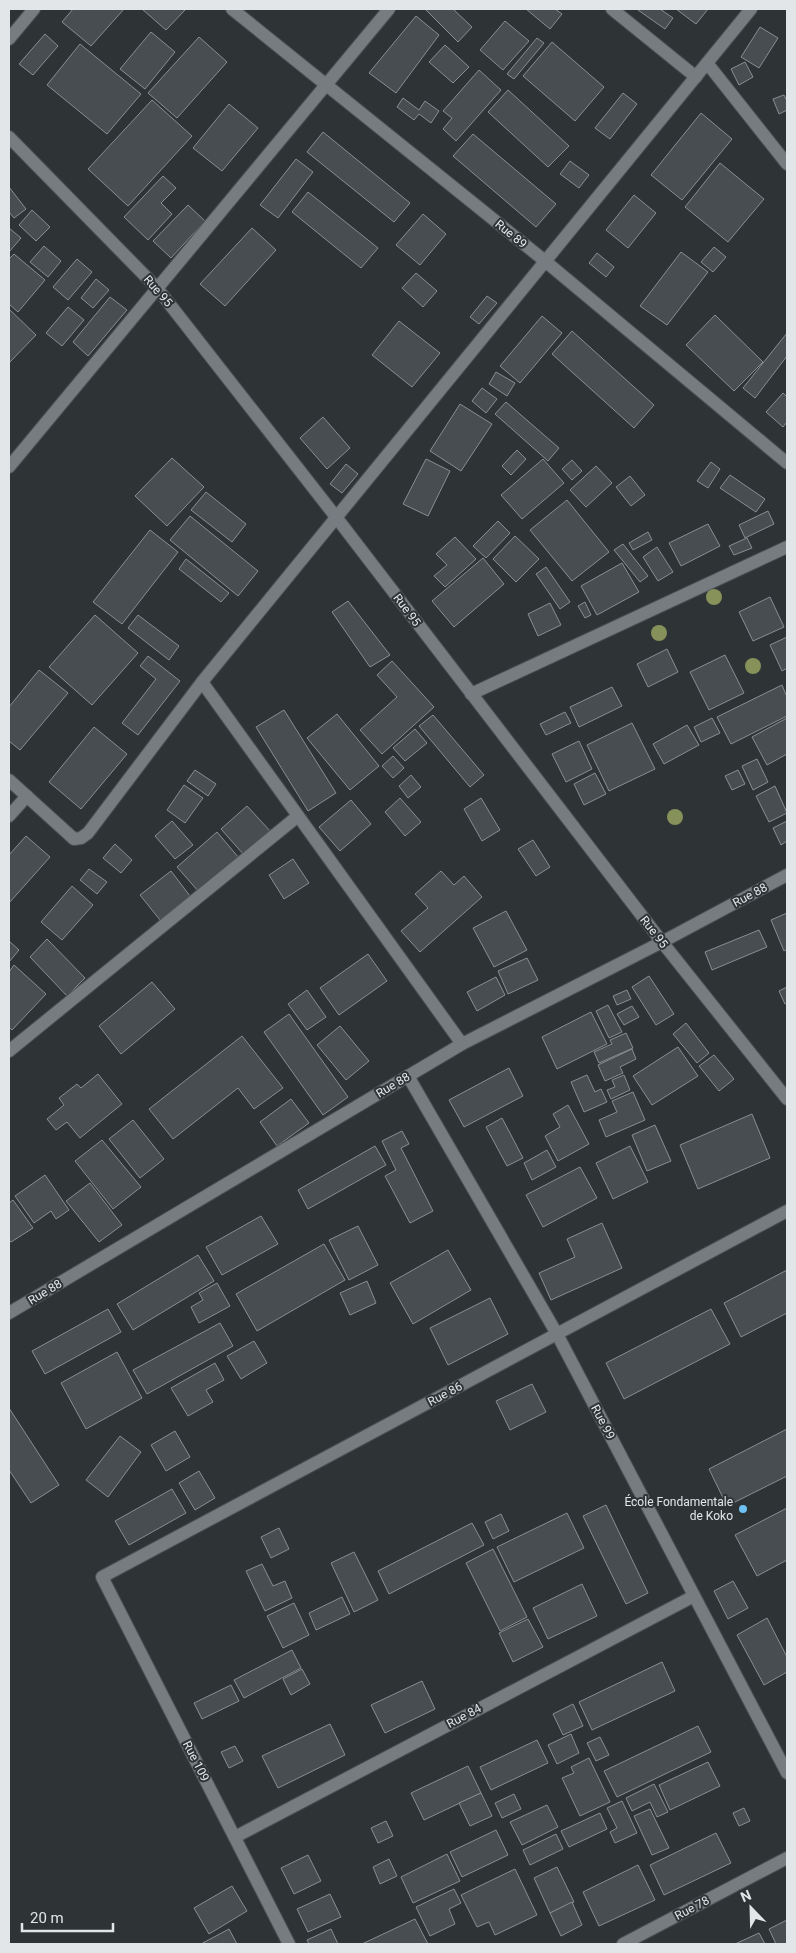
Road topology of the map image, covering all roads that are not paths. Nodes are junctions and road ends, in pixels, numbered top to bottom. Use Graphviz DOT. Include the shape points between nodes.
graph roads {
  1 [pos="34,9"];
  2 [pos="232,9"];
  3 [pos="389,9"];
  4 [pos="612,9"];
  5 [pos="751,9"];
  6 [pos="9,39"];
  7 [pos="707,63"];
  8 [pos="696,77"];
  9 [pos="326,85"];
  10 [pos="9,138"];
  11 [pos="787,164"];
  12 [pos="545,262"];
  13 [pos="157,288"];
  14 [pos="787,463"];
  15 [pos="9,467"];
  16 [pos="336,518"];
  17 [pos="787,547"];
  18 [pos="202,682"];
  19 [pos="471,694"];
  20 [pos="9,780"];
  21 [pos="27,796"];
  22 [pos="9,816"];
  23 [pos="298,816"];
  24 [pos="787,875"];
  25 [pos="662,942"];
  26 [pos="462,1044"];
  27 [pos="9,1051"];
  28 [pos="408,1076"];
  29 [pos="787,1099"];
  30 [pos="787,1211"];
  31 [pos="9,1313"];
  32 [pos="557,1334"];
  33 [pos="102,1577"];
  34 [pos="694,1596"];
  35 [pos="787,1773"];
  36 [pos="234,1837"];
  37 [pos="787,1858"];
  38 [pos="289,1944"];
  39 [pos="623,1944"];
  1 -- 6 [label="street"];
  2 -- 9 [label="street, Rue 89"];
  3 -- 9 [label="street"];
  4 -- 8 [label="street"];
  5 -- 7 [label="street"];
  7 -- 8 [label="street"];
  7 -- 11 [label="street"];
  8 -- 12 [label="street"];
  9 -- 12 [label="street, Rue 89"];
  9 -- 13 [label="street"];
  10 -- 13 [label="street, Rue 95"];
  12 -- 14 [label="street, Rue 89"];
  12 -- 16 [label="street"];
  13 -- 15 [label="street"];
  13 -- 16 [label="street, Rue 95"];
  16 -- 18 [label="street"];
  16 -- 19 [label="street, Rue 95"];
  17 -- 19 [label="street"];
  18 -- 21 [label="street" via="81,838 74,839"];
  18 -- 23 [label="street"];
  19 -- 25 [label="street, Rue 95"];
  20 -- 21 [label="street"];
  21 -- 22 [label="street"];
  23 -- 26 [label="street"];
  23 -- 27 [label="street"];
  24 -- 25 [label="street, Rue 88"];
  25 -- 26 [label="street, Rue 88"];
  25 -- 29 [label="street, Rue 95"];
  26 -- 28 [label="street, Rue 88"];
  28 -- 31 [label="street, Rue 88"];
  28 -- 32 [label="street, Rue 99"];
  30 -- 32 [label="street, Rue 86"];
  32 -- 33 [label="street, Rue 86"];
  32 -- 34 [label="street, Rue 99"];
  33 -- 36 [label="street, Rue 109"];
  34 -- 35 [label="street, Rue 99"];
  34 -- 36 [label="street, Rue 84"];
  36 -- 38 [label="street, Rue 109"];
  37 -- 39 [label="street, Rue 78"];
}
